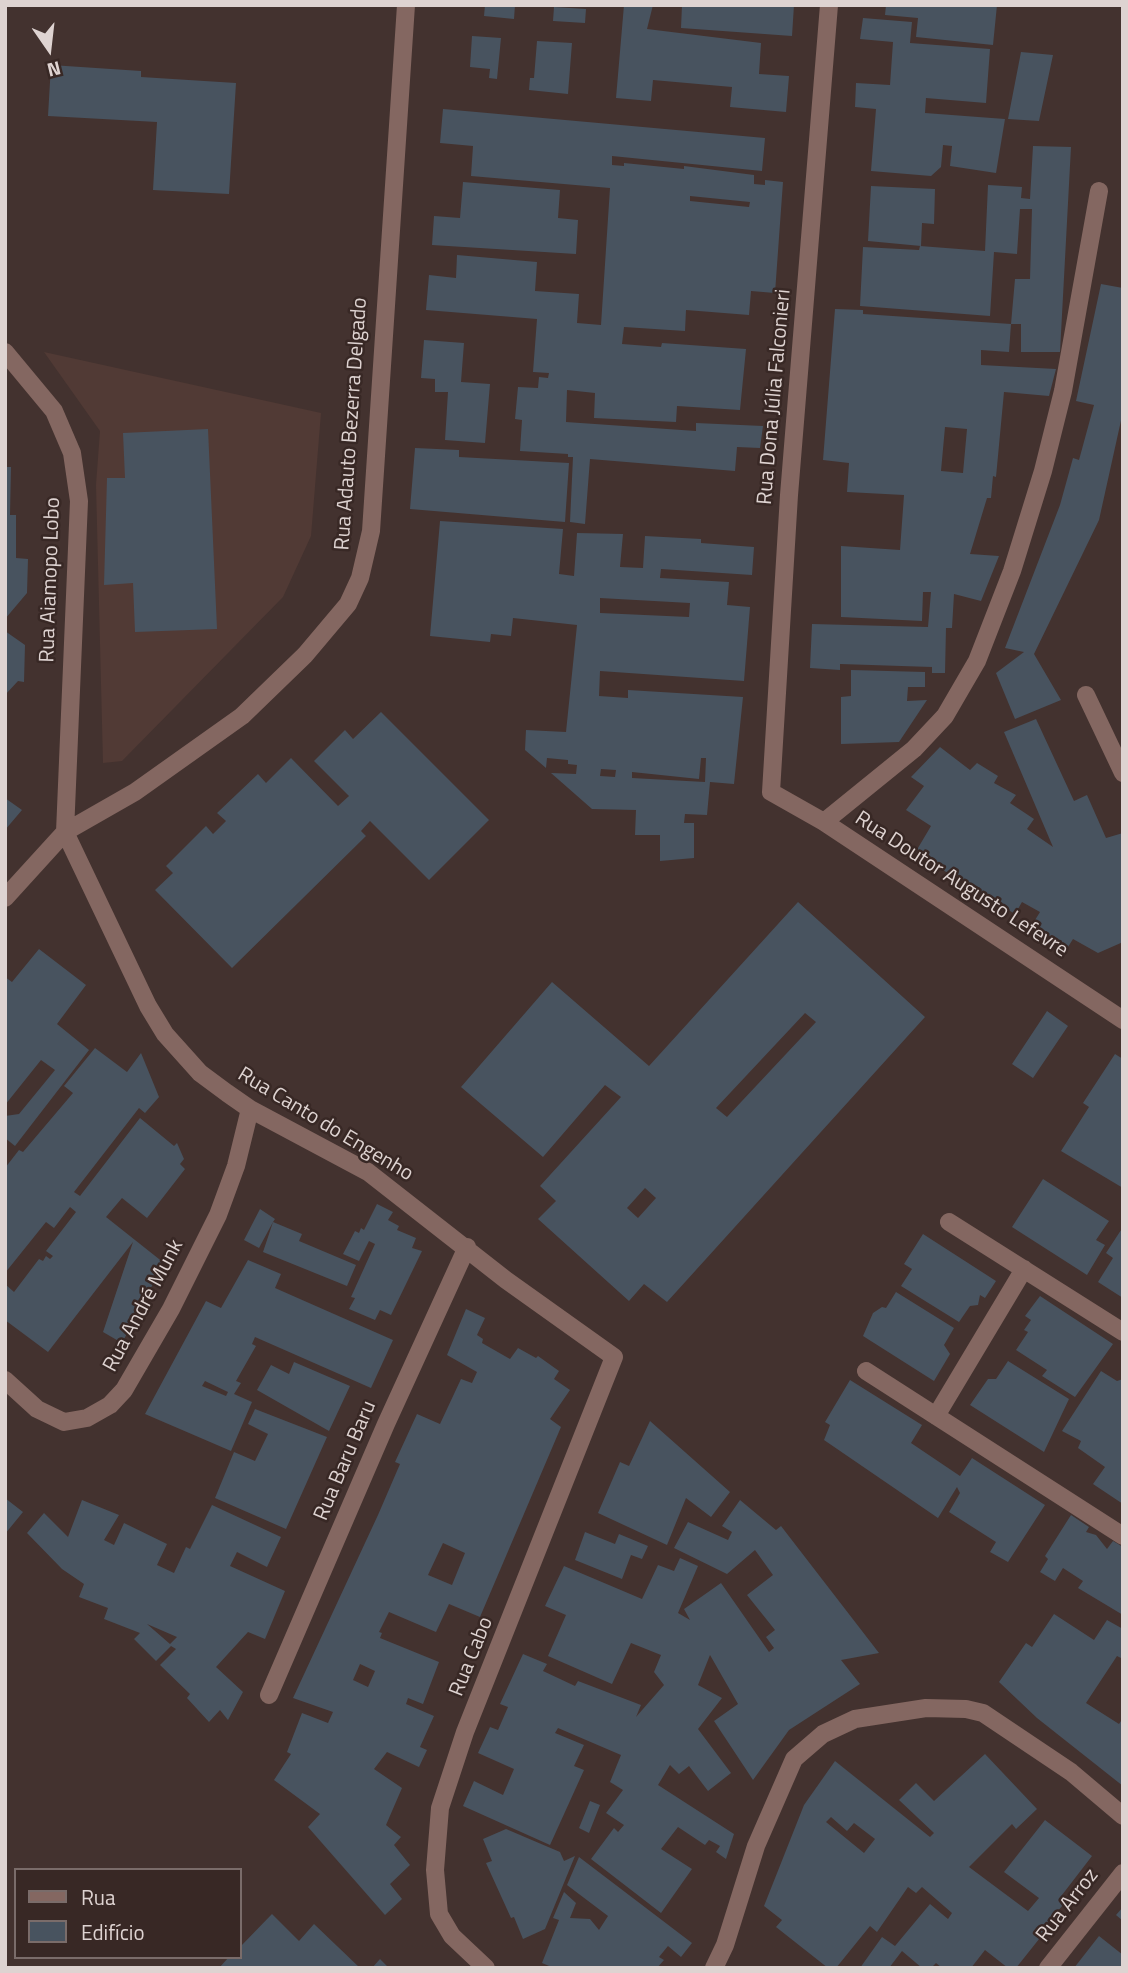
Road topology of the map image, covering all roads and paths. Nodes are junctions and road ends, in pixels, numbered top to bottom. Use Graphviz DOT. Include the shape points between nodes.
graph roads {
  1 [pos="406,5"];
  2 [pos="829,5"];
  3 [pos="1099,191"];
  4 [pos="5,352"];
  5 [pos="1086,695"];
  6 [pos="1123,773"];
  7 [pos="771,792"];
  8 [pos="824,822"];
  9 [pos="65,832"];
  10 [pos="5,898"];
  11 [pos="1123,1020"];
  12 [pos="250,1109"];
  13 [pos="948,1222"];
  14 [pos="467,1247"];
  15 [pos="1024,1269"];
  16 [pos="1123,1332"];
  17 [pos="614,1357"];
  18 [pos="866,1371"];
  19 [pos="5,1380"];
  20 [pos="936,1416"];
  21 [pos="1123,1535"];
  22 [pos="269,1695"];
  23 [pos="1123,1816"];
  24 [pos="1123,1873"];
  25 [pos="486,1968"];
  26 [pos="714,1968"];
  27 [pos="1048,1968"];
  1 -- 9 [label="street, Rua Adauto Bezerra Delgado" via="371,531 360,578 348,604 305,655 242,716 135,792"];
  2 -- 7 [label="street, Rua Dona Júlia Falconieri" via="789,495"];
  3 -- 8 [label="street" via="1060,404 1012,571 977,661 945,716 914,749"];
  4 -- 9 [label="street, Rua Aiamopo Lobo" via="54,411 72,453 79,501"];
  5 -- 6 [label="street"];
  7 -- 8 [label="street, Rua Doutor Augusto Lefevre"];
  8 -- 11 [label="street, Rua Doutor Augusto Lefevre"];
  9 -- 10 [label="street, Rua Adauto Bezerra Delgado"];
  9 -- 12 [label="street, Rua Canto do Engenho" via="165,1034 200,1073"];
  12 -- 14 [label="street, Rua Canto do Engenho" via="368,1172"];
  12 -- 19 [label="street, Rua André Munk" via="218,1215 124,1390 110,1405 87,1418 64,1422 37,1409"];
  13 -- 15 [label="street"];
  14 -- 17 [label="street, Rua Canto do Engenho"];
  14 -- 22 [label="street, Rua Baru Baru"];
  15 -- 16 [label="street"];
  15 -- 20 [label="street"];
  17 -- 25 [label="street, Rua Cabo" via="465,1732 440,1808 435,1870 439,1914 452,1936"];
  18 -- 20 [label="street"];
  20 -- 21 [label="street"];
  23 -- 26 [label="street" via="1071,1772 977,1711 926,1708 855,1720 823,1734 794,1759 756,1846"];
  24 -- 27 [label="street, Rua Arroz"];
}
